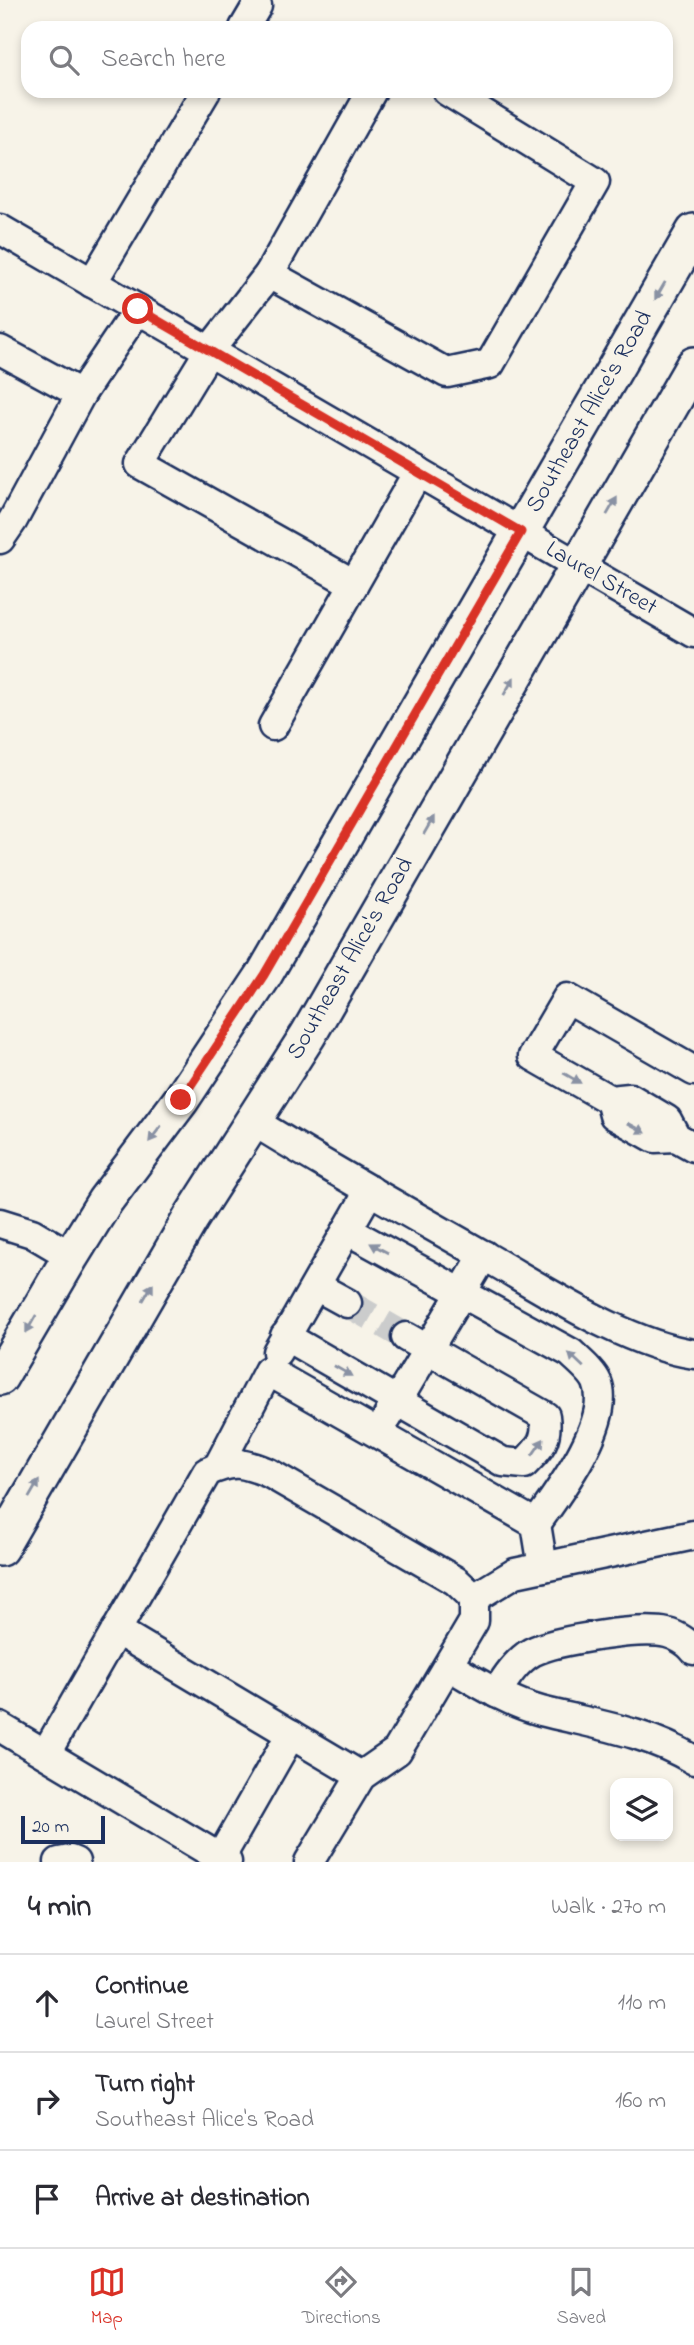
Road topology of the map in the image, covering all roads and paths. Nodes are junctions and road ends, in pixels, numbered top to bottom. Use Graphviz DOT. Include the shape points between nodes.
graph roads {
  1 [pos="202,98"];
  2 [pos="368,98"];
  3 [pos="458,98"];
  4 [pos="0,229"];
  5 [pos="694,232"];
  6 [pos="269,274"];
  7 [pos="92,283"];
  8 [pos="138,309"];
  9 [pos="0,350"];
  10 [pos="209,351"];
  11 [pos="694,365"];
  12 [pos="82,394"];
  13 [pos="418,472"];
  14 [pos="521,532"];
  15 [pos="0,539"];
  16 [pos="578,565"];
  17 [pos="354,584"];
  18 [pos="694,633"];
  19 [pos="273,726"];
  20 [pos="694,1071"];
  21 [pos="253,1121"];
  22 [pos="685,1142"];
  23 [pos="370,1191"];
  24 [pos="0,1223"];
  25 [pos="347,1230"];
  26 [pos="484,1255"];
  27 [pos="71,1256"];
  28 [pos="316,1286"];
  29 [pos="463,1294"];
  30 [pos="347,1303"];
  31 [pos="285,1336"];
  32 [pos="417,1343"];
  33 [pos="694,1354"];
  34 [pos="268,1371"];
  35 [pos="0,1377"];
  36 [pos="397,1402"];
  37 [pos="378,1434"];
  38 [pos="218,1467"];
  39 [pos="536,1524"];
  40 [pos="694,1535"];
  41 [pos="0,1549"];
  42 [pos="543,1567"];
  43 [pos="474,1598"];
  44 [pos="116,1630"];
  45 [pos="694,1650"];
  46 [pos="449,1666"];
  47 [pos="496,1693"];
  48 [pos="0,1727"];
  49 [pos="291,1734"];
  50 [pos="690,1748"];
  51 [pos="46,1753"];
  52 [pos="360,1776"];
  53 [pos="222,1861"];
  54 [pos="59,1862"];
  55 [pos="75,1862"];
  56 [pos="309,1862"];
  1 -- 7 [label="street"];
  2 -- 6 [label="street"];
  3 -- 6 [label="street" via="595,183 490,364 447,373"];
  4 -- 7 [label="street, Laurel Street"];
  5 -- 14 [label="main road, Southeast Alice's Road, one-way"];
  6 -- 10 [label="street"];
  7 -- 8 [label="street, Laurel Street"];
  8 -- 10 [label="street, Laurel Street"];
  8 -- 12 [label="street"];
  9 -- 12 [label="street"];
  10 -- 13 [label="street, Laurel Street"];
  10 -- 17 [label="street" via="141,464"];
  16 -- 11 [label="main road, Southeast Alice's Road, one-way"];
  12 -- 15 [label="street"];
  13 -- 14 [label="street, Laurel Street"];
  13 -- 17 [label="street"];
  14 -- 16 [label="street, Laurel Street"];
  14 -- 27 [label="main road, Southeast Alice's Road, one-way" via="264,975"];
  16 -- 18 [label="street, Laurel Street"];
  21 -- 16 [label="main road, Southeast Alice's Road, one-way" via="308,1035"];
  17 -- 19 [label="street"];
  20 -- 22 [label="street, one-way" via="567,998 533,1056 610,1100 614,1115 655,1138"];
  21 -- 23 [label="street"];
  41 -- 21 [label="main road, Southeast Alice's Road, one-way" via="191,1218"];
  23 -- 25 [label="street"];
  23 -- 26 [label="street"];
  24 -- 27 [label="street" via="32,1233"];
  25 -- 28 [label="street"];
  29 -- 25 [label="street, one-way"];
  26 -- 29 [label="street"];
  26 -- 33 [label="street" via="621,1332 671,1351"];
  27 -- 35 [label="main road, Southeast Alice's Road, one-way"];
  28 -- 30 [label="street"];
  28 -- 31 [label="street"];
  29 -- 32 [label="street"];
  39 -- 29 [label="street, one-way" via="570,1476 592,1431 600,1407 597,1381 571,1353"];
  31 -- 34 [label="street"];
  31 -- 36 [label="street, one-way"];
  32 -- 36 [label="street"];
  36 -- 32 [label="street, one-way" via="503,1462 524,1464 547,1433 545,1416"];
  34 -- 37 [label="street"];
  34 -- 38 [label="street"];
  36 -- 37 [label="street"];
  37 -- 39 [label="street"];
  38 -- 43 [label="street" via="247,1464 269,1473 456,1581"];
  38 -- 44 [label="street" via="207,1472"];
  39 -- 42 [label="street"];
  40 -- 42 [label="street"];
  42 -- 43 [label="street" via="515,1573"];
  43 -- 46 [label="street" via="474,1621"];
  44 -- 49 [label="street"];
  44 -- 51 [label="street"];
  45 -- 47 [label="street" via="668,1633 566,1642 531,1653"];
  46 -- 47 [label="street"];
  46 -- 52 [label="street" via="397,1751"];
  47 -- 50 [label="street" via="539,1710"];
  48 -- 51 [label="street"];
  49 -- 52 [label="street"];
  49 -- 53 [label="street"];
  51 -- 53 [label="street"];
  52 -- 56 [label="street"];
  54 -- 55 [label="street"];
}
